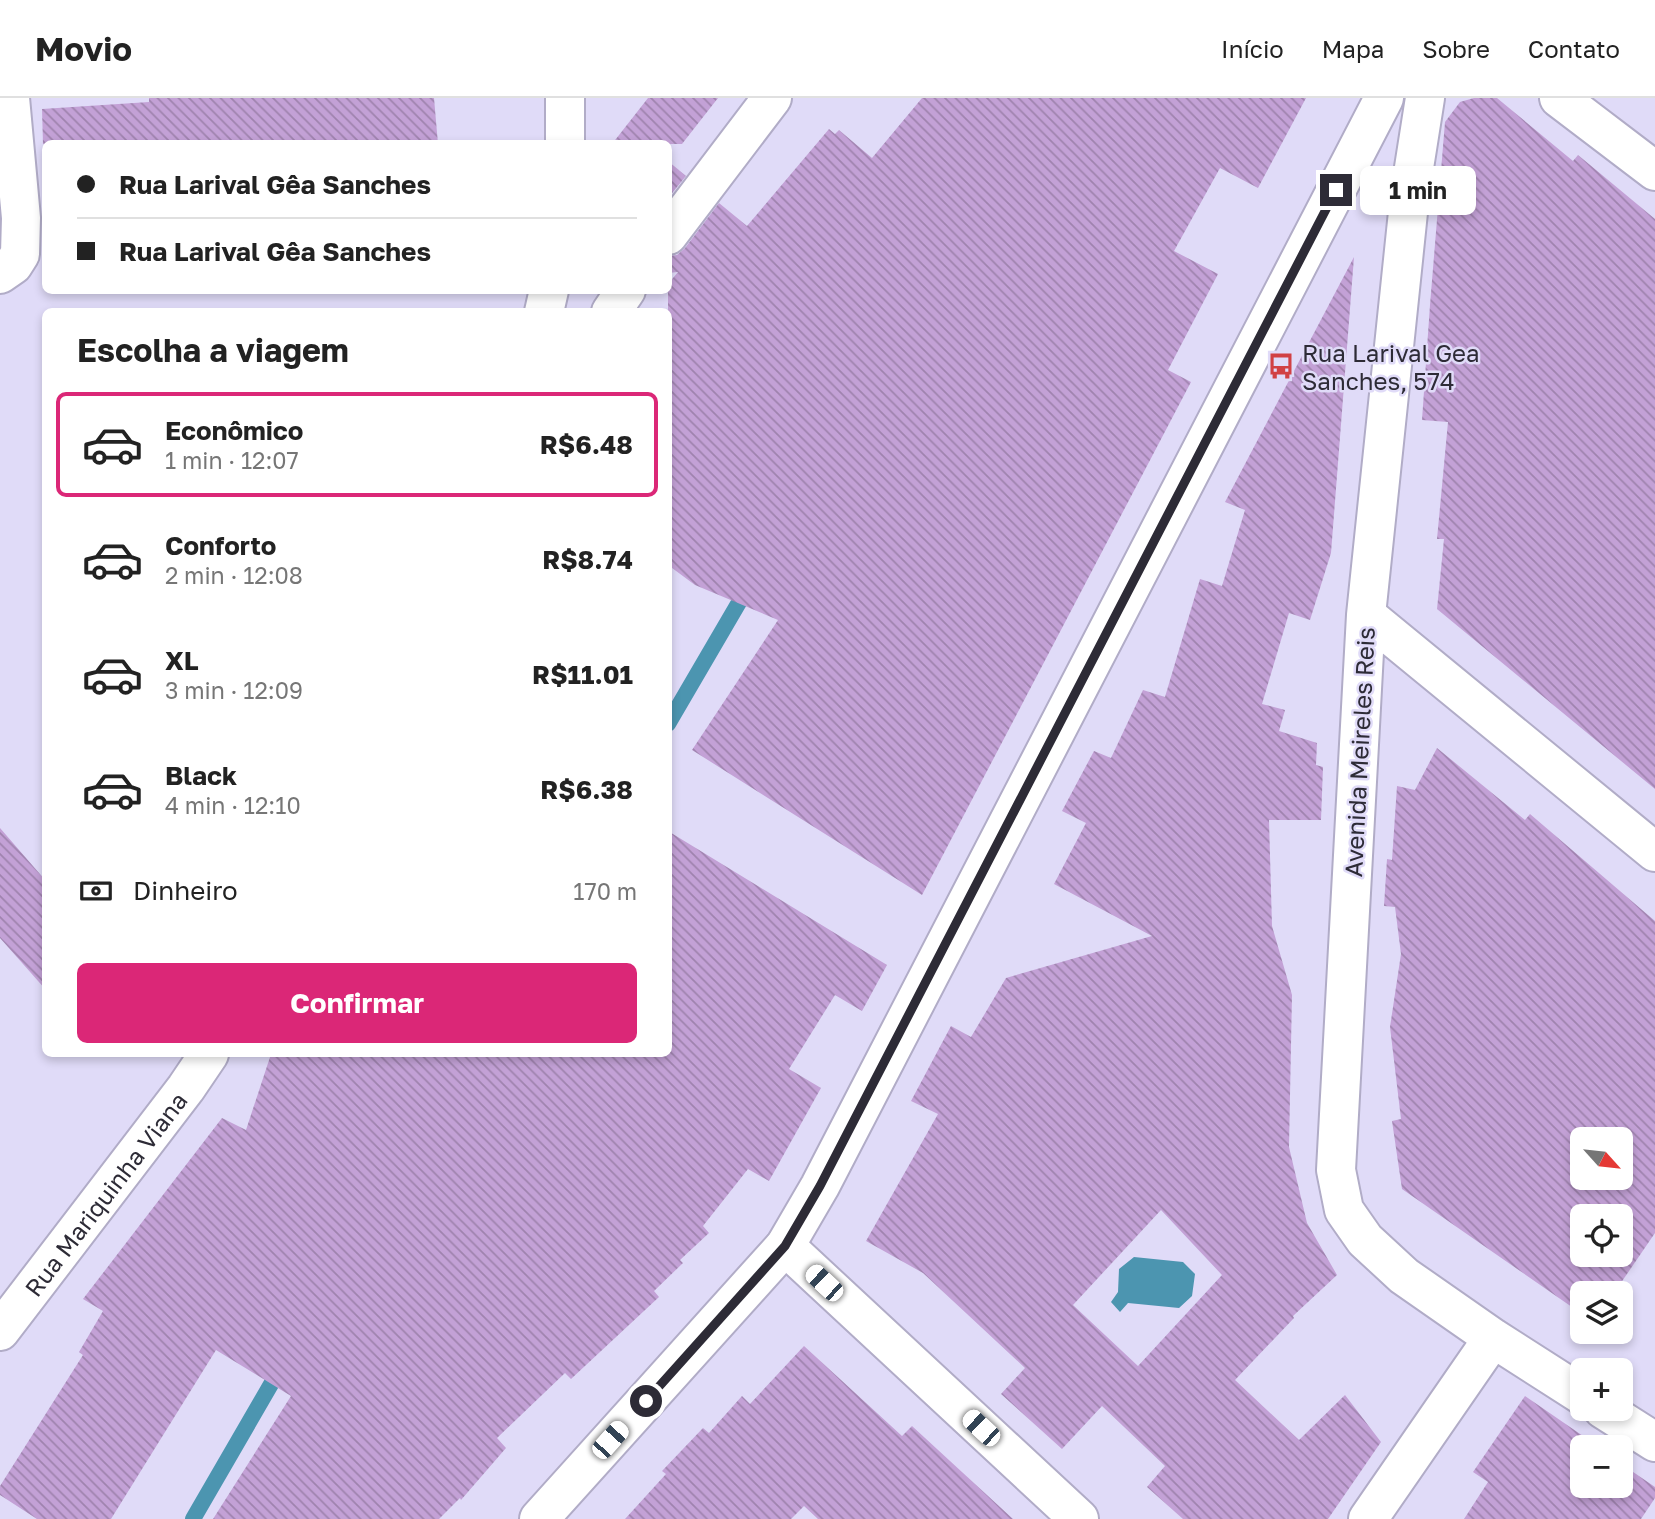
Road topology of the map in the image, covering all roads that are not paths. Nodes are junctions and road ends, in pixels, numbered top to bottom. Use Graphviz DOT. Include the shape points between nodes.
graph roads {
  1 [pos="10,98"];
  2 [pos="565,98"];
  3 [pos="772,98"];
  4 [pos="1384,98"];
  5 [pos="1425,98"];
  6 [pos="1559,98"];
  7 [pos="565,140"];
  8 [pos="1655,171"];
  9 [pos="672,230"];
  10 [pos="0,274"];
  11 [pos="1366,615"];
  12 [pos="1655,852"];
  13 [pos="207,1057"];
  14 [pos="785,1246"];
  15 [pos="0,1331"];
  16 [pos="1493,1338"];
  17 [pos="1570,1387"];
  18 [pos="1622,1421"];
  19 [pos="1655,1442"];
  20 [pos="539,1519"];
  21 [pos="1079,1519"];
  22 [pos="1368,1519"];
  1 -- 10 [label="street" via="20,254"];
  2 -- 7 [label="street"];
  3 -- 9 [label="street"];
  4 -- 14 [label="street"];
  5 -- 11 [label="street, Avenida Meireles Reis" via="1410,192"];
  6 -- 8 [label="street"];
  11 -- 12 [label="street"];
  11 -- 16 [label="street, Avenida Meireles Reis" via="1336,1170 1344,1210 1365,1240 1404,1276"];
  13 -- 15 [label="street, Rua Mariquinha Viana"];
  14 -- 20 [label="street"];
  14 -- 21 [label="street"];
  16 -- 17 [label="street, Avenida Meireles Reis"];
  16 -- 22 [label="street"];
  18 -- 19 [label="street"];
}
